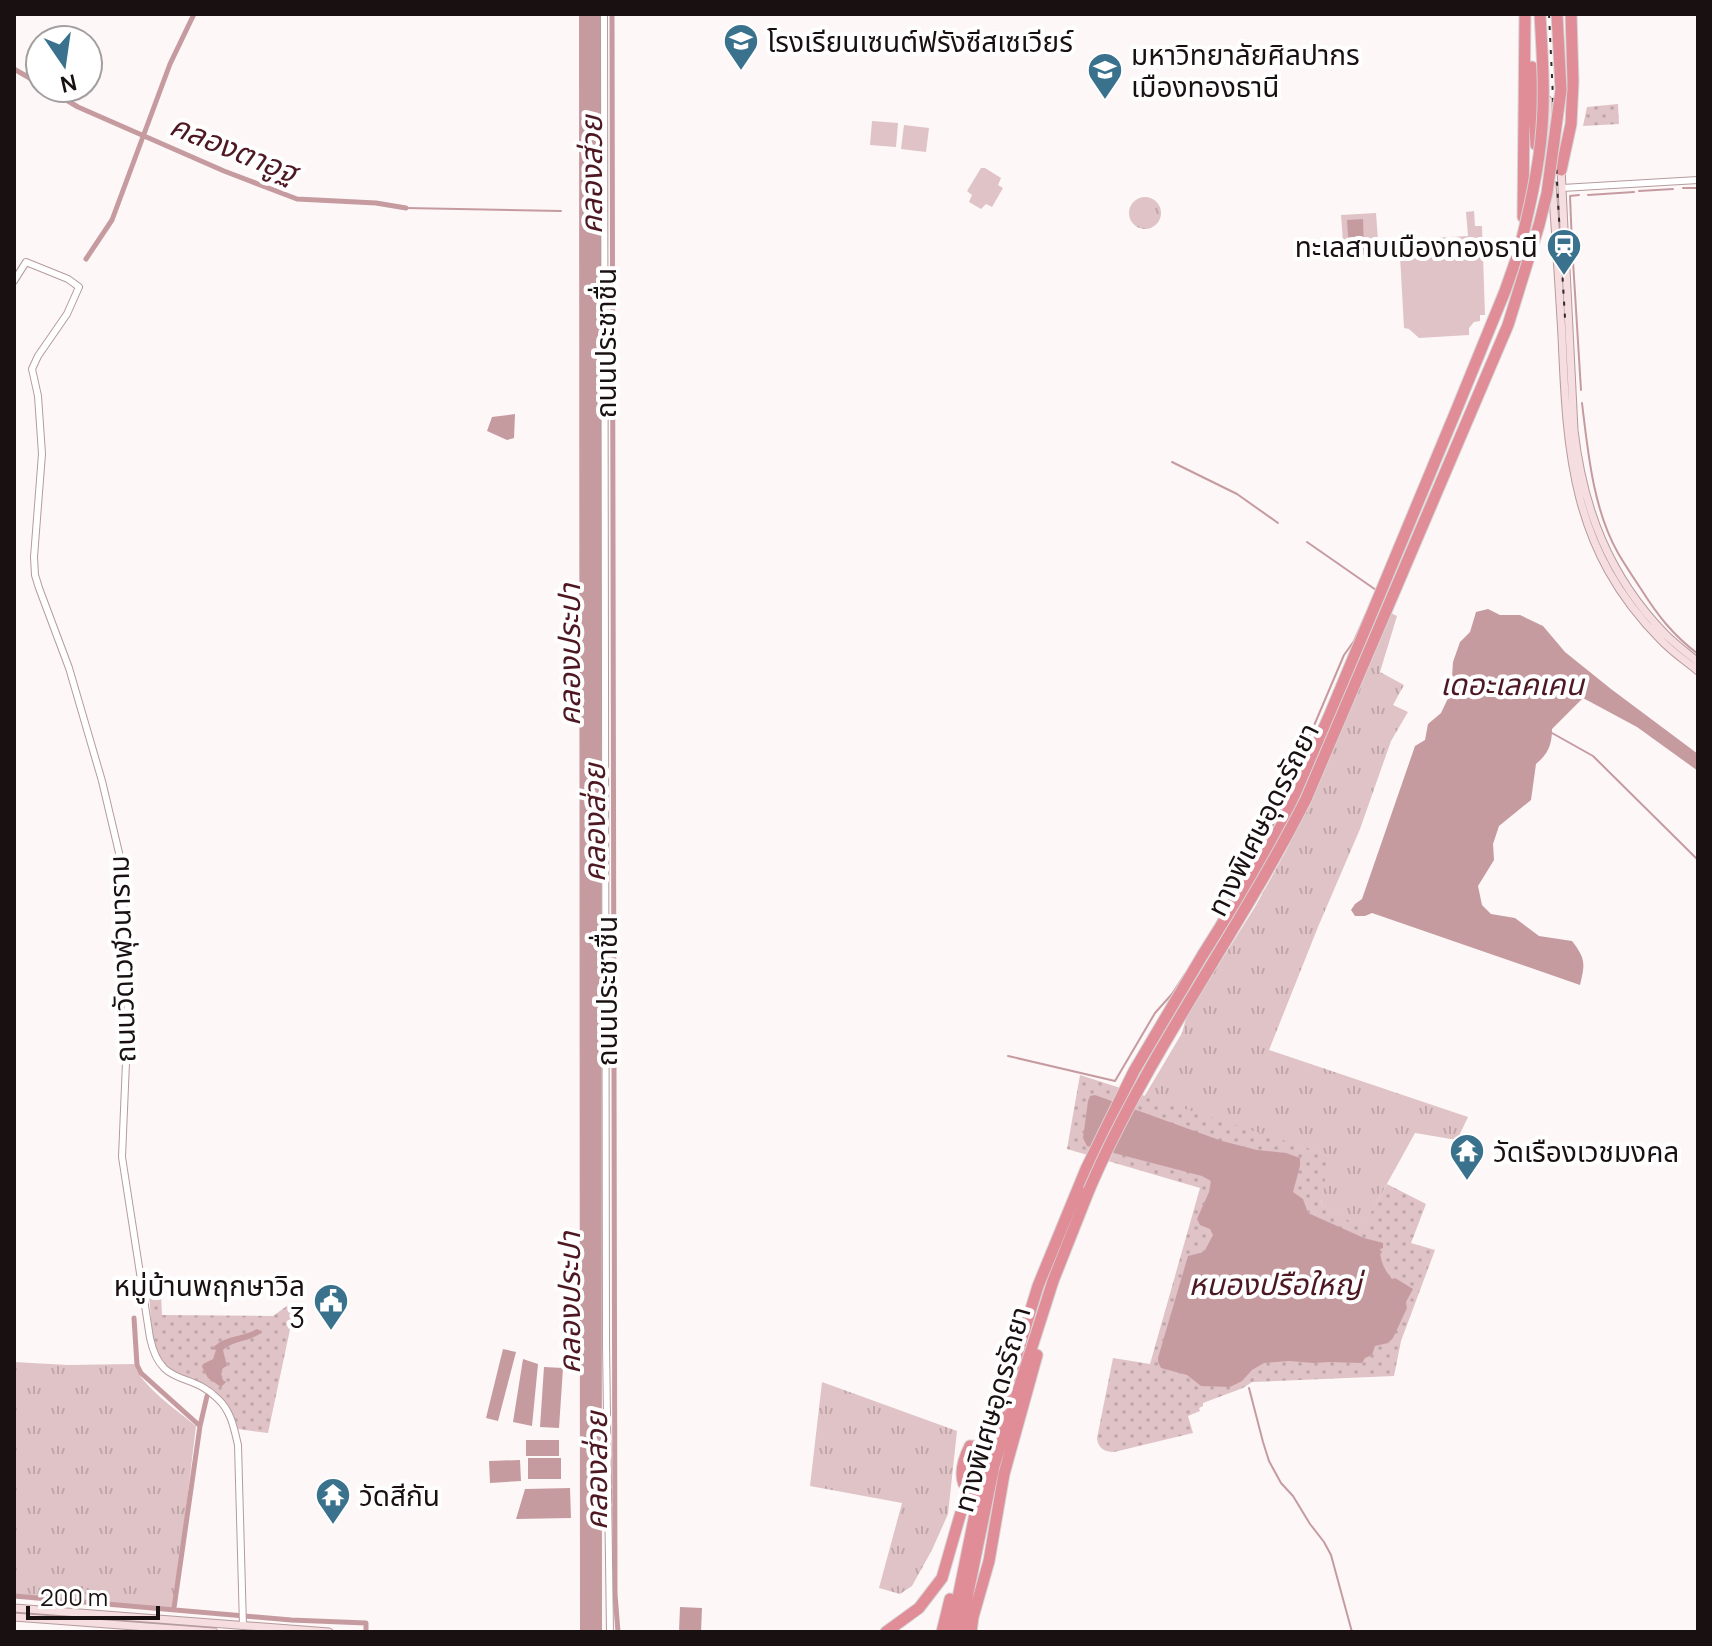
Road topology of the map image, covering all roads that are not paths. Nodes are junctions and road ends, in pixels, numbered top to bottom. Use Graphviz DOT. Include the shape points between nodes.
graph roads {
  1 [pos="604,14"];
  2 [pos="1528,14"];
  3 [pos="1542,14"];
  4 [pos="1555,14"];
  5 [pos="1569,15"];
  6 [pos="1561,90"];
  7 [pos="1536,115"];
  8 [pos="1550,154"];
  9 [pos="1561,170"];
  10 [pos="1698,180"];
  11 [pos="1531,185"];
  12 [pos="1562,188"];
  13 [pos="1519,251"];
  14 [pos="14,281"];
  15 [pos="1698,662"];
  16 [pos="1698,671"];
  17 [pos="1086,1169"];
  18 [pos="1053,1281"];
  19 [pos="970,1488"];
  20 [pos="983,1588"];
  21 [pos="14,1608"];
  22 [pos="14,1617"];
  23 [pos="243,1620"];
  24 [pos="214,1632"];
  25 [pos="329,1632"];
  26 [pos="610,1632"];
  27 [pos="886,1632"];
  28 [pos="942,1632"];
  29 [pos="951,1632"];
  30 [pos="960,1632"];
  31 [pos="971,1632"];
  32 [pos="979,1632"];
  1 -- 26 [label="street, ถนนประชาชื่น"];
  2 -- 7 [label="highway"];
  2 -- 13 [label="highway, bridge"];
  3 -- 8 [label="main road"];
  3 -- 13 [label="highway, ทางพิเศษอุดรรัถยา, bridge" via="1542,126"];
  4 -- 6 [label="highway, ทางพิเศษอุดรรัถยา, bridge"];
  4 -- 9 [label="main road"];
  5 -- 6 [label="highway, bridge"];
  5 -- 9 [label="highway" via="1571,124"];
  6 -- 18 [label="highway, ทางพิเศษอุดรรัถยา, bridge" via="1547,193 1508,325 1306,799 1145,1075"];
  7 -- 8 [label="highway"];
  7 -- 11 [label="highway"];
  8 -- 16 [label="main road" via="1567,430 1579,500 1624,596 1662,641"];
  9 -- 12 [label="main road"];
  10 -- 12 [label="street"];
  12 -- 15 [label="main road" via="1574,430 1586,499 1626,587 1666,636"];
  13 -- 17 [label="highway, ทางพิเศษอุดรรัถยา" via="1281,826 1134,1071"];
  14 -- 23 [label="street, ถนนวัดเวฬุวนาราม" via="26,262 79,287 32,369 42,454 35,575 69,668 120,857 128,1015 122,1157 150,1338 157,1361 212,1393 234,1426"];
  17 -- 19 [label="highway" via="1039,1266 982,1447 970,1446 963,1461 964,1486"];
  17 -- 29 [label="highway, ทางพิเศษอุดรรัถยา" via="1038,1286 988,1450"];
  18 -- 20 [label="highway" via="1004,1474"];
  18 -- 30 [label="highway, ทางพิเศษอุดรรัถยา" via="994,1466"];
  19 -- 27 [label="highway" via="942,1578 919,1608"];
  19 -- 28 [label="highway" via="969,1518"];
  20 -- 31 [label="highway"];
  20 -- 32 [label="highway"];
  21 -- 23 [label="main road"];
  22 -- 24 [label="main road"];
  23 -- 25 [label="main road"];
}
